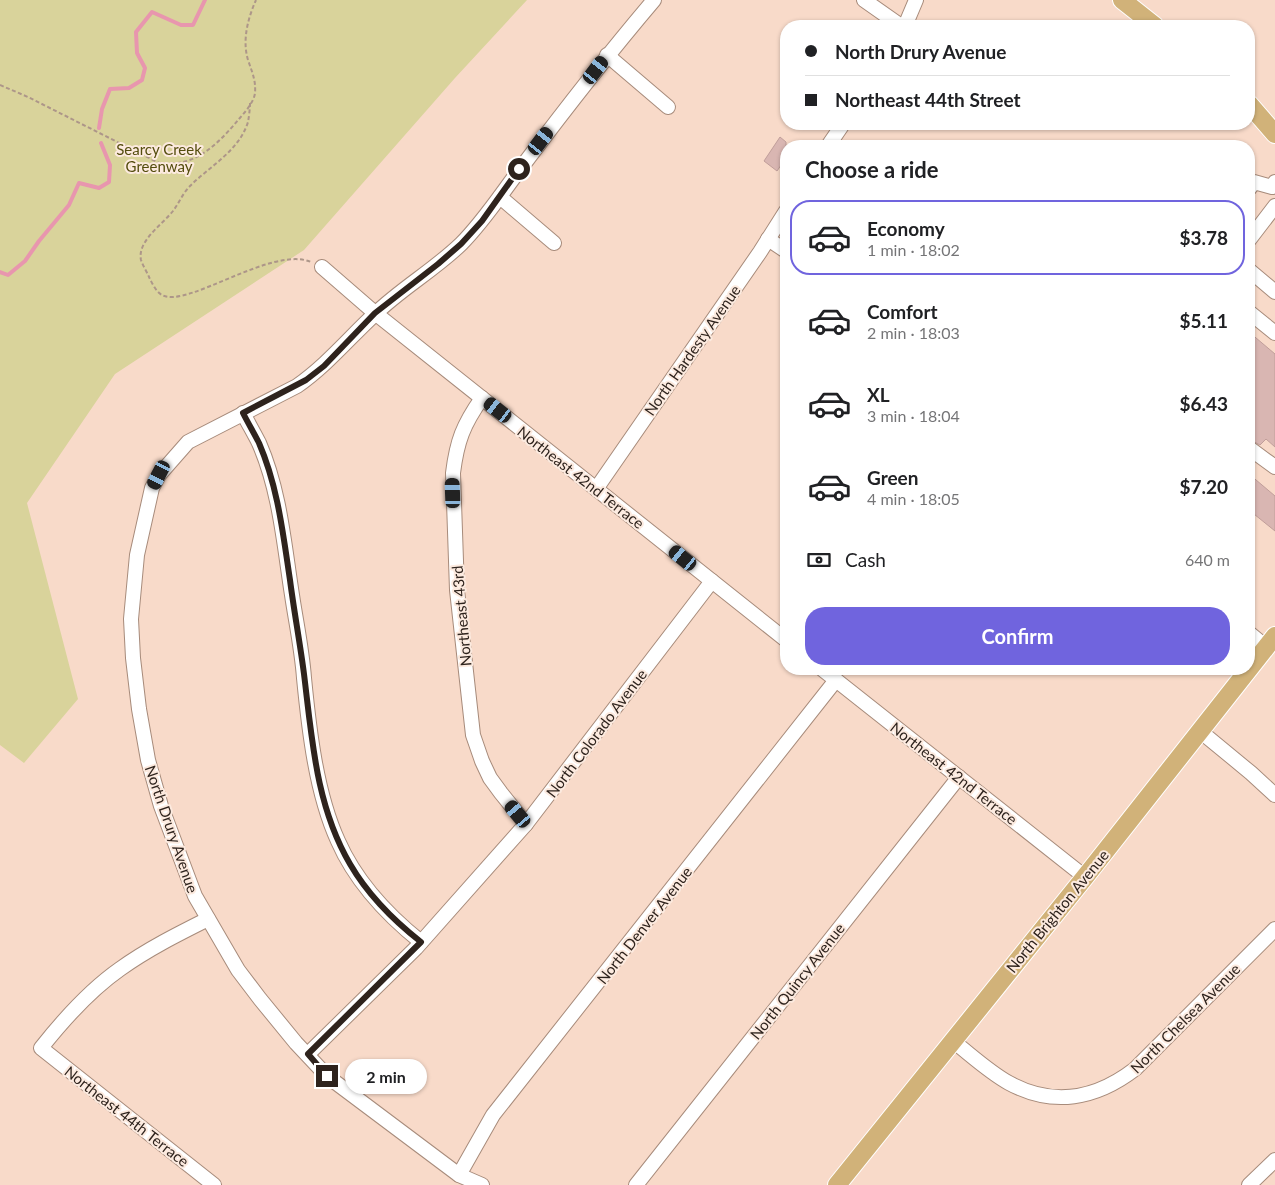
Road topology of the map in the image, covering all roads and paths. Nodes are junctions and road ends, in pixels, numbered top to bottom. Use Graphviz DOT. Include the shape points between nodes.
graph roads {
  1 [pos="256,0"];
  2 [pos="654,0"];
  3 [pos="864,0"];
  4 [pos="916,0"];
  5 [pos="1122,0"];
  6 [pos="894,20"];
  7 [pos="906,20"];
  8 [pos="1147,20"];
  9 [pos="607,55"];
  10 [pos="0,85"];
  11 [pos="250,103"];
  12 [pos="668,106"];
  13 [pos="1255,107"];
  14 [pos="1255,111"];
  15 [pos="1275,119"];
  16 [pos="1275,134"];
  17 [pos="1255,182"];
  18 [pos="1274,186"];
  19 [pos="500,197"];
  20 [pos="1275,206"];
  21 [pos="780,220"];
  22 [pos="1255,232"];
  23 [pos="768,239"];
  24 [pos="554,243"];
  25 [pos="780,247"];
  26 [pos="322,267"];
  27 [pos="1255,274"];
  28 [pos="1273,286"];
  29 [pos="375,313"];
  30 [pos="1255,317"];
  31 [pos="1275,333"];
  32 [pos="482,398"];
  33 [pos="243,413"];
  34 [pos="1255,452"];
  35 [pos="1275,467"];
  36 [pos="596,488"];
  37 [pos="712,581"];
  38 [pos="780,635"];
  39 [pos="1255,636"];
  40 [pos="1270,642"];
  41 [pos="1255,661"];
  42 [pos="830,675"];
  43 [pos="1244,675"];
  44 [pos="836,680"];
  45 [pos="1200,731"];
  46 [pos="959,777"];
  47 [pos="1275,795"];
  48 [pos="526,824"];
  49 [pos="1085,877"];
  50 [pos="208,919"];
  51 [pos="1275,929"];
  52 [pos="421,942"];
  53 [pos="953,1041"];
  54 [pos="308,1054"];
  55 [pos="1275,1160"];
  56 [pos="459,1175"];
  57 [pos="214,1185"];
  58 [pos="482,1185"];
  59 [pos="636,1185"];
  60 [pos="837,1185"];
  61 [pos="1249,1185"];
  1 -- 11 [label="path" via="249,15 246,37 247,58 255,80 255,96"];
  2 -- 9 [label="street, North Drury Avenue"];
  3 -- 6 [label="street"];
  4 -- 7 [label="street"];
  5 -- 8 [label="main road"];
  9 -- 12 [label="street"];
  9 -- 19 [label="street, North Drury Avenue"];
  10 -- 11 [label="path" via="159,163 179,163 198,156 220,141"];
  11 -- 26 [label="path" via="248,122 241,137 228,153 189,187 173,211 145,241 141,260 152,284 162,295 172,298 278,261 306,260"];
  13 -- 15 [label="main road"];
  14 -- 16 [label="main road"];
  17 -- 18 [label="street"];
  19 -- 24 [label="street"];
  19 -- 29 [label="street, North Drury Avenue" via="461,244"];
  20 -- 22 [label="street"];
  21 -- 23 [label="street, North Hardesty Avenue"];
  23 -- 25 [label="street"];
  23 -- 36 [label="street, North Hardesty Avenue"];
  26 -- 29 [label="street"];
  27 -- 28 [label="street"];
  29 -- 32 [label="street, Northeast 42nd Terrace"];
  29 -- 33 [label="street, North Drury Avenue" via="306,380"];
  30 -- 31 [label="street"];
  32 -- 36 [label="street, Northeast 42nd Terrace"];
  32 -- 48 [label="street, Northeast 43rd" via="466,422 455,455 457,590 473,735 490,778"];
  33 -- 50 [label="street, North Drury Avenue" via="188,442 159,475 152,488 144,521 132,597 133,658 148,760 183,867"];
  33 -- 52 [label="street" via="259,443 280,513 310,735 332,826 350,866 365,887 394,919"];
  34 -- 35 [label="street"];
  36 -- 37 [label="street, Northeast 42nd Terrace"];
  37 -- 38 [label="street, Northeast 42nd Terrace"];
  37 -- 48 [label="street, North Colorado Avenue"];
  39 -- 40 [label="street"];
  40 -- 41 [label="main road, North Brighton Avenue"];
  42 -- 44 [label="street, Northeast 42nd Terrace"];
  43 -- 45 [label="main road, North Brighton Avenue"];
  44 -- 46 [label="street, Northeast 42nd Terrace"];
  44 -- 56 [label="street, North Denver Avenue" via="494,1115"];
  45 -- 47 [label="street"];
  45 -- 49 [label="main road, North Brighton Avenue"];
  46 -- 49 [label="street, Northeast 42nd Terrace"];
  46 -- 59 [label="street, North Quincy Avenue"];
  48 -- 52 [label="street, North Colorado Avenue"];
  49 -- 53 [label="main road, North Brighton Avenue"];
  50 -- 54 [label="street, North Drury Avenue" via="238,970"];
  50 -- 57 [label="street, Northeast 44th Terrace" via="119,969 78,1005 41,1048"];
  51 -- 53 [label="street, North Chelsea Avenue" via="1135,1069 1104,1089 1087,1095 1041,1095 1023,1090 1007,1082"];
  52 -- 54 [label="street, North Colorado Avenue"];
  53 -- 60 [label="main road, North Brighton Avenue"];
  54 -- 56 [label="street, North Drury Avenue" via="327,1076"];
  55 -- 61 [label="street"];
  56 -- 58 [label="street, North Drury Avenue"];
}
